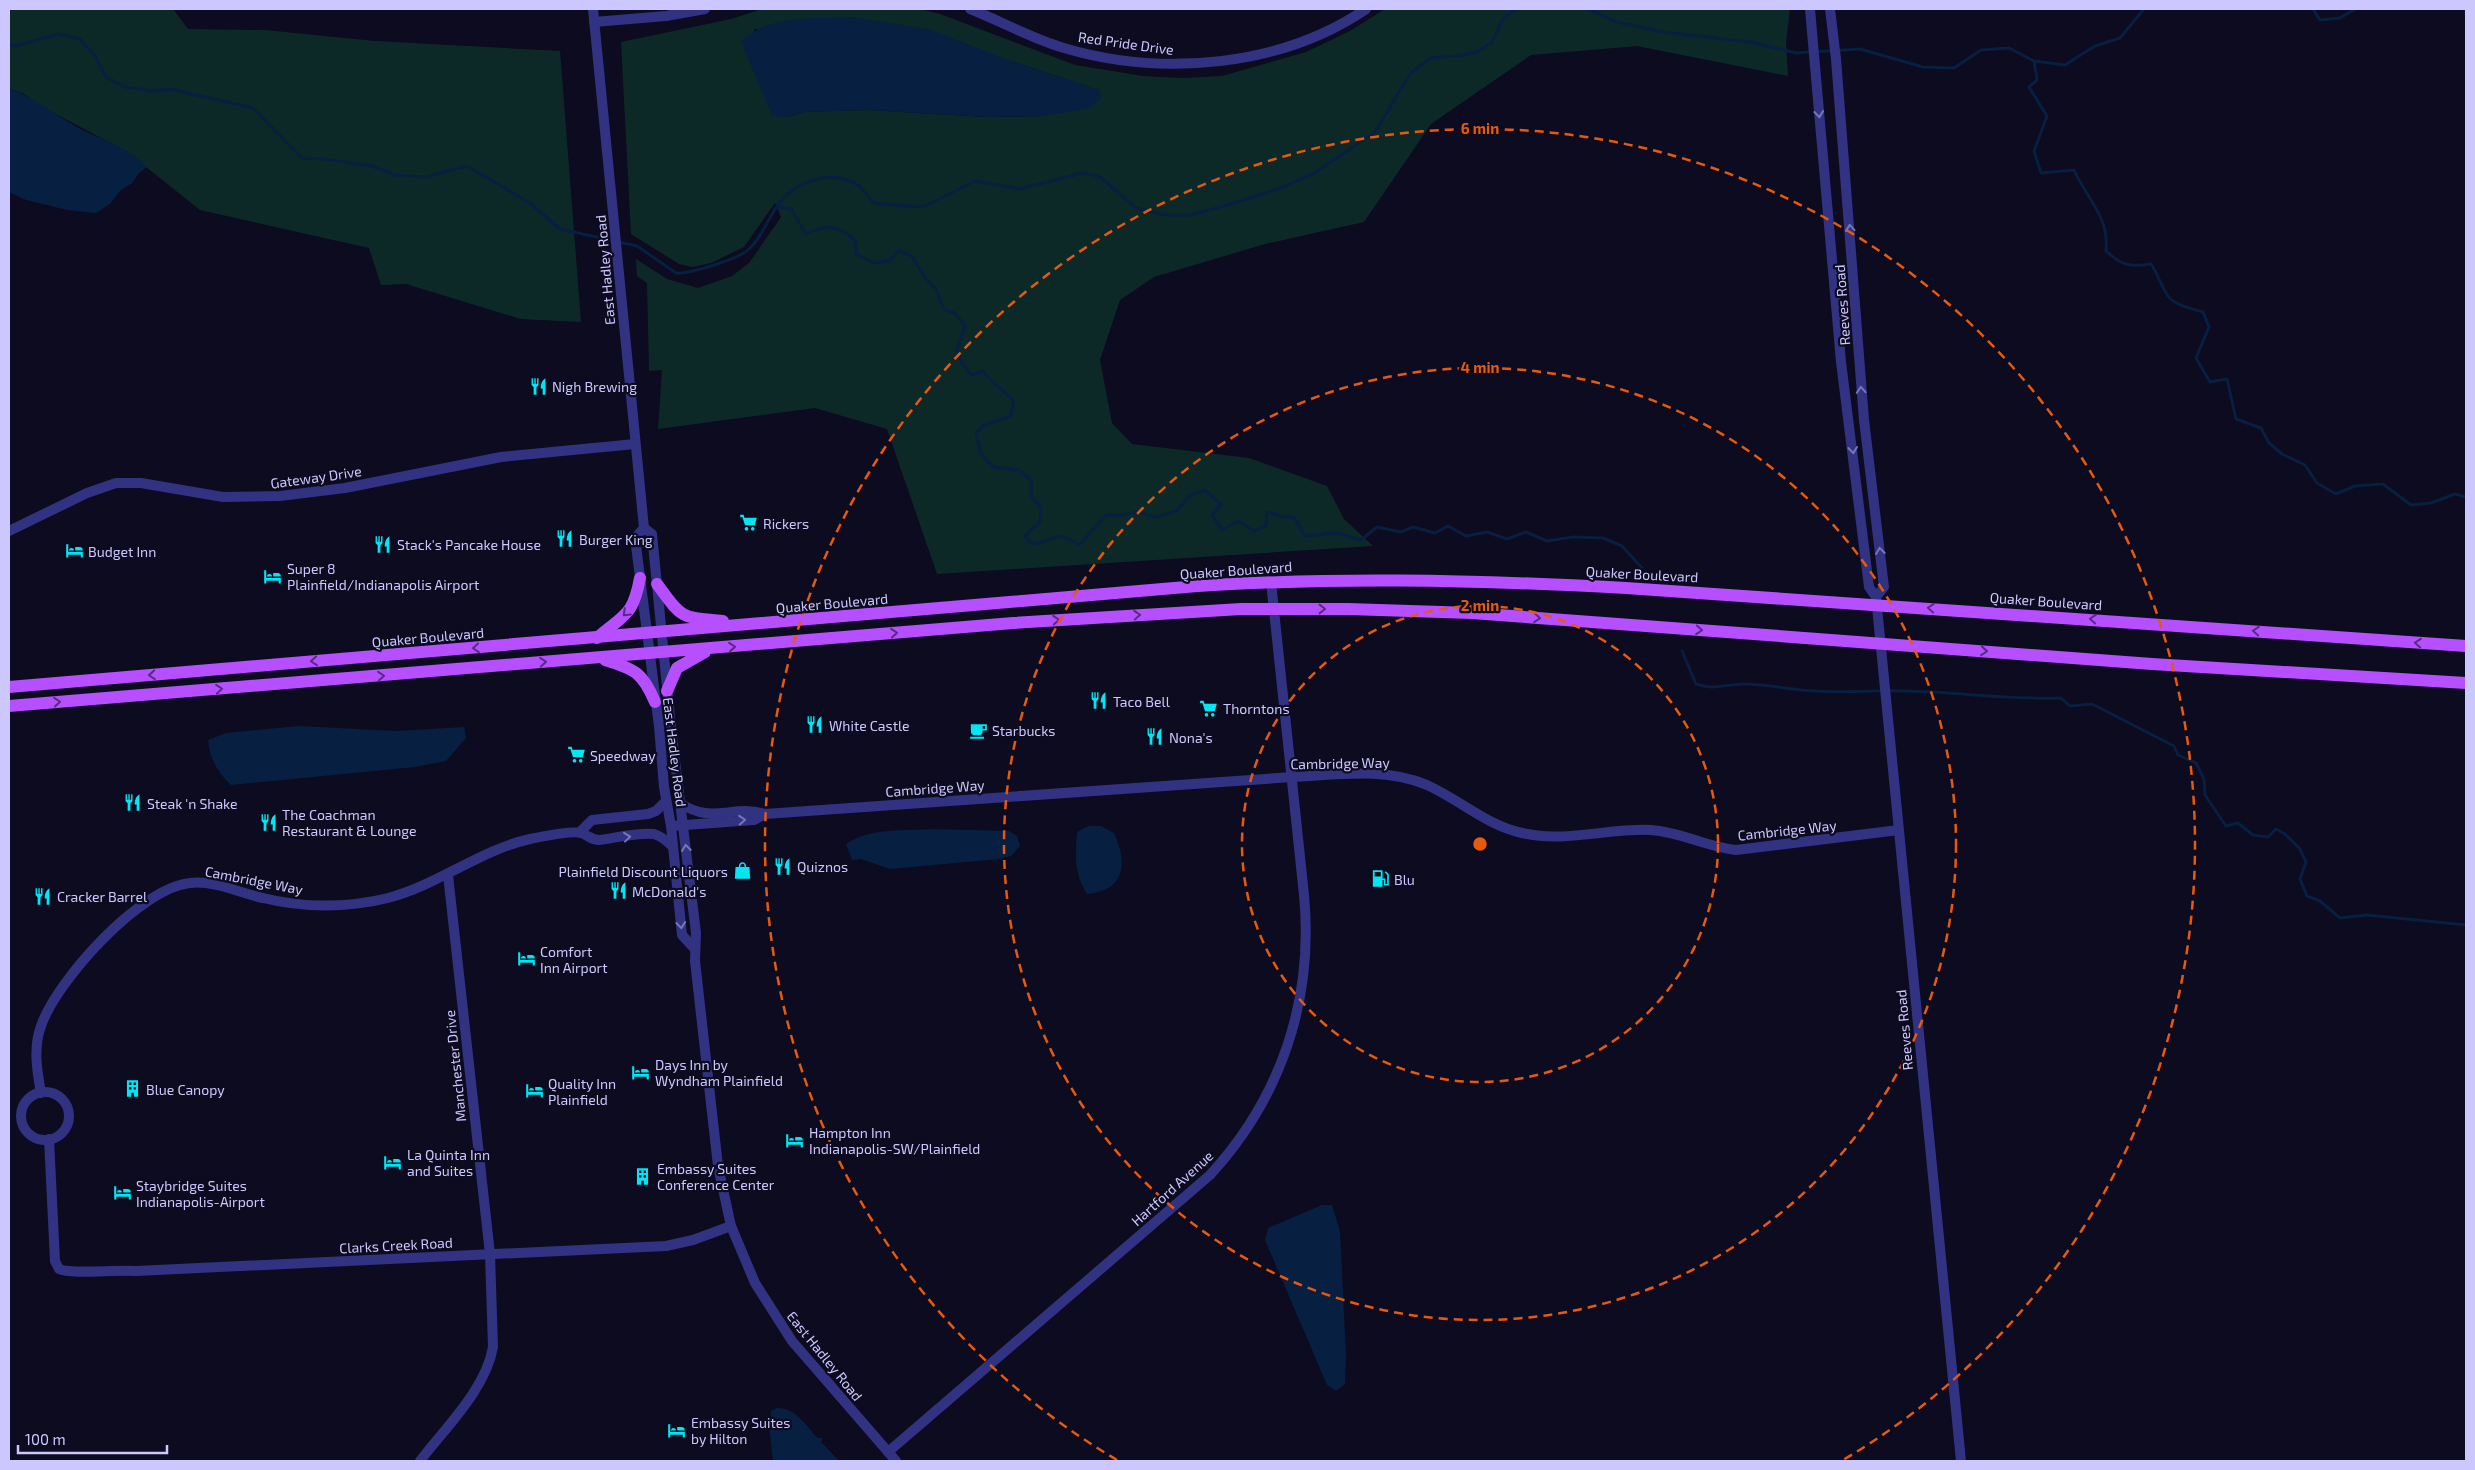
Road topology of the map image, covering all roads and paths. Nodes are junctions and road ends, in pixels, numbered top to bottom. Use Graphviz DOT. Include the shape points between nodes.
graph roads {
  1 [pos="593,9"];
  2 [pos="705,9"];
  3 [pos="970,9"];
  4 [pos="1366,9"];
  5 [pos="1810,9"];
  6 [pos="1830,9"];
  7 [pos="594,22"];
  8 [pos="635,444"];
  9 [pos="644,528"];
  10 [pos="9,531"];
  11 [pos="640,578"];
  12 [pos="1271,582"];
  13 [pos="657,584"];
  14 [pos="1876,600"];
  15 [pos="1274,609"];
  16 [pos="753,625"];
  17 [pos="662,632"];
  18 [pos="646,634"];
  19 [pos="597,638"];
  20 [pos="1880,643"];
  21 [pos="2466,646"];
  22 [pos="712,648"];
  23 [pos="663,652"];
  24 [pos="648,654"];
  25 [pos="598,658"];
  26 [pos="2466,683"];
  27 [pos="9,687"];
  28 [pos="667,691"];
  29 [pos="655,702"];
  30 [pos="9,706"];
  31 [pos="1292,776"];
  32 [pos="666,801"];
  33 [pos="680,803"];
  34 [pos="765,814"];
  35 [pos="683,825"];
  36 [pos="671,826"];
  37 [pos="1899,830"];
  38 [pos="580,832"];
  39 [pos="673,847"];
  40 [pos="448,875"];
  41 [pos="694,948"];
  42 [pos="41,1093"];
  43 [pos="49,1139"];
  44 [pos="731,1226"];
  45 [pos="490,1254"];
  46 [pos="888,1452"];
  47 [pos="420,1461"];
  48 [pos="896,1461"];
  49 [pos="1961,1461"];
  1 -- 7 [label="street, East Hadley Road"];
  2 -- 7 [label="street"];
  3 -- 4 [label="street, Red Pride Drive" via="1063,48 1107,58 1185,64 1232,59 1298,43 1328,31"];
  5 -- 14 [label="street, Reeves Road, one-way" via="1845,400 1869,587"];
  14 -- 6 [label="street, Reeves Road, one-way" via="1884,587 1864,420"];
  7 -- 8 [label="street, East Hadley Road"];
  8 -- 9 [label="street, East Hadley Road"];
  8 -- 10 [label="street, Gateway Drive" via="507,456 337,490 272,497 223,497 141,483 116,483 87,493"];
  9 -- 11 [label="street, East Hadley Road" via="635,538"];
  9 -- 13 [label="street, East Hadley Road" via="652,534"];
  11 -- 18 [label="street, East Hadley Road"];
  11 -- 19 [label="main road, one-way" via="636,600 629,612"];
  12 -- 14 [label="main road, Quaker Boulevard" via="1507,581"];
  12 -- 15 [label="street, Hartford Avenue"];
  12 -- 16 [label="main road, Quaker Boulevard"];
  13 -- 16 [label="main road" via="675,609 687,618"];
  13 -- 17 [label="street, East Hadley Road"];
  14 -- 20 [label="street, Reeves Road"];
  21 -- 14 [label="main road, Quaker Boulevard, one-way"];
  15 -- 20 [label="main road, one-way" via="1472,613"];
  22 -- 15 [label="main road, one-way" via="1116,616"];
  15 -- 31 [label="street, Hartford Avenue"];
  16 -- 17 [label="main road, Quaker Boulevard"];
  17 -- 18 [label="main road, Quaker Boulevard"];
  17 -- 23 [label="street, East Hadley Road"];
  18 -- 19 [label="main road, Quaker Boulevard"];
  18 -- 24 [label="street, East Hadley Road"];
  19 -- 27 [label="main road, Quaker Boulevard, one-way"];
  20 -- 26 [label="main road, one-way"];
  20 -- 37 [label="street, Reeves Road"];
  22 -- 23 [label="main road"];
  22 -- 28 [label="main road" via="677,668"];
  23 -- 24 [label="main road"];
  23 -- 28 [label="street, East Hadley Road"];
  24 -- 25 [label="main road"];
  24 -- 29 [label="street, East Hadley Road"];
  25 -- 29 [label="main road" via="641,675"];
  30 -- 25 [label="main road, one-way"];
  28 -- 33 [label="street, East Hadley Road"];
  29 -- 32 [label="street, East Hadley Road"];
  31 -- 34 [label="street, Cambridge Way"];
  31 -- 37 [label="street, Cambridge Way" via="1374,773 1406,777 1434,789 1498,826 1533,835 1649,830 1736,850"];
  31 -- 46 [label="street, Hartford Avenue" via="1305,900 1306,960 1291,1041 1263,1103 1235,1146 1210,1175"];
  32 -- 36 [label="street, East Hadley Road"];
  32 -- 38 [label="street, Cambridge Way" via="648,814 592,820"];
  33 -- 34 [label="street, Cambridge Way" via="700,814 752,810"];
  33 -- 35 [label="street, East Hadley Road"];
  35 -- 34 [label="street, Cambridge Way, one-way" via="754,820"];
  35 -- 36 [label="street, Cambridge Way"];
  41 -- 35 [label="street, East Hadley Road, one-way" via="696,933"];
  36 -- 39 [label="street, East Hadley Road"];
  37 -- 49 [label="street, Reeves Road"];
  38 -- 39 [label="street, Cambridge Way, one-way" via="594,840 654,834"];
  38 -- 40 [label="street, Cambridge Way" via="528,840 482,857"];
  39 -- 41 [label="street, East Hadley Road, one-way" via="682,935"];
  40 -- 42 [label="street, Cambridge Way" via="387,898 336,905 281,902 198,882 161,892 86,955 61,987 41,1025 38,1040 36,1061"];
  40 -- 45 [label="street, Manchester Drive"];
  41 -- 44 [label="street, East Hadley Road" via="717,1159"];
  42 -- 43 [label="street" via="26,1102 22,1119 32,1135"];
  42 -- 43 [label="street" via="48,1092 61,1098 69,1113 64,1131"];
  43 -- 45 [label="street, Clarks Creek Road" via="55,1262 59,1269 136,1270"];
  44 -- 45 [label="street, Clarks Creek Road" via="666,1246"];
  44 -- 46 [label="street, East Hadley Road" via="755,1283 788,1336"];
  45 -- 47 [label="street, Manchester Drive" via="491,1361 482,1380"];
  46 -- 48 [label="street, East Hadley Road"];
}
